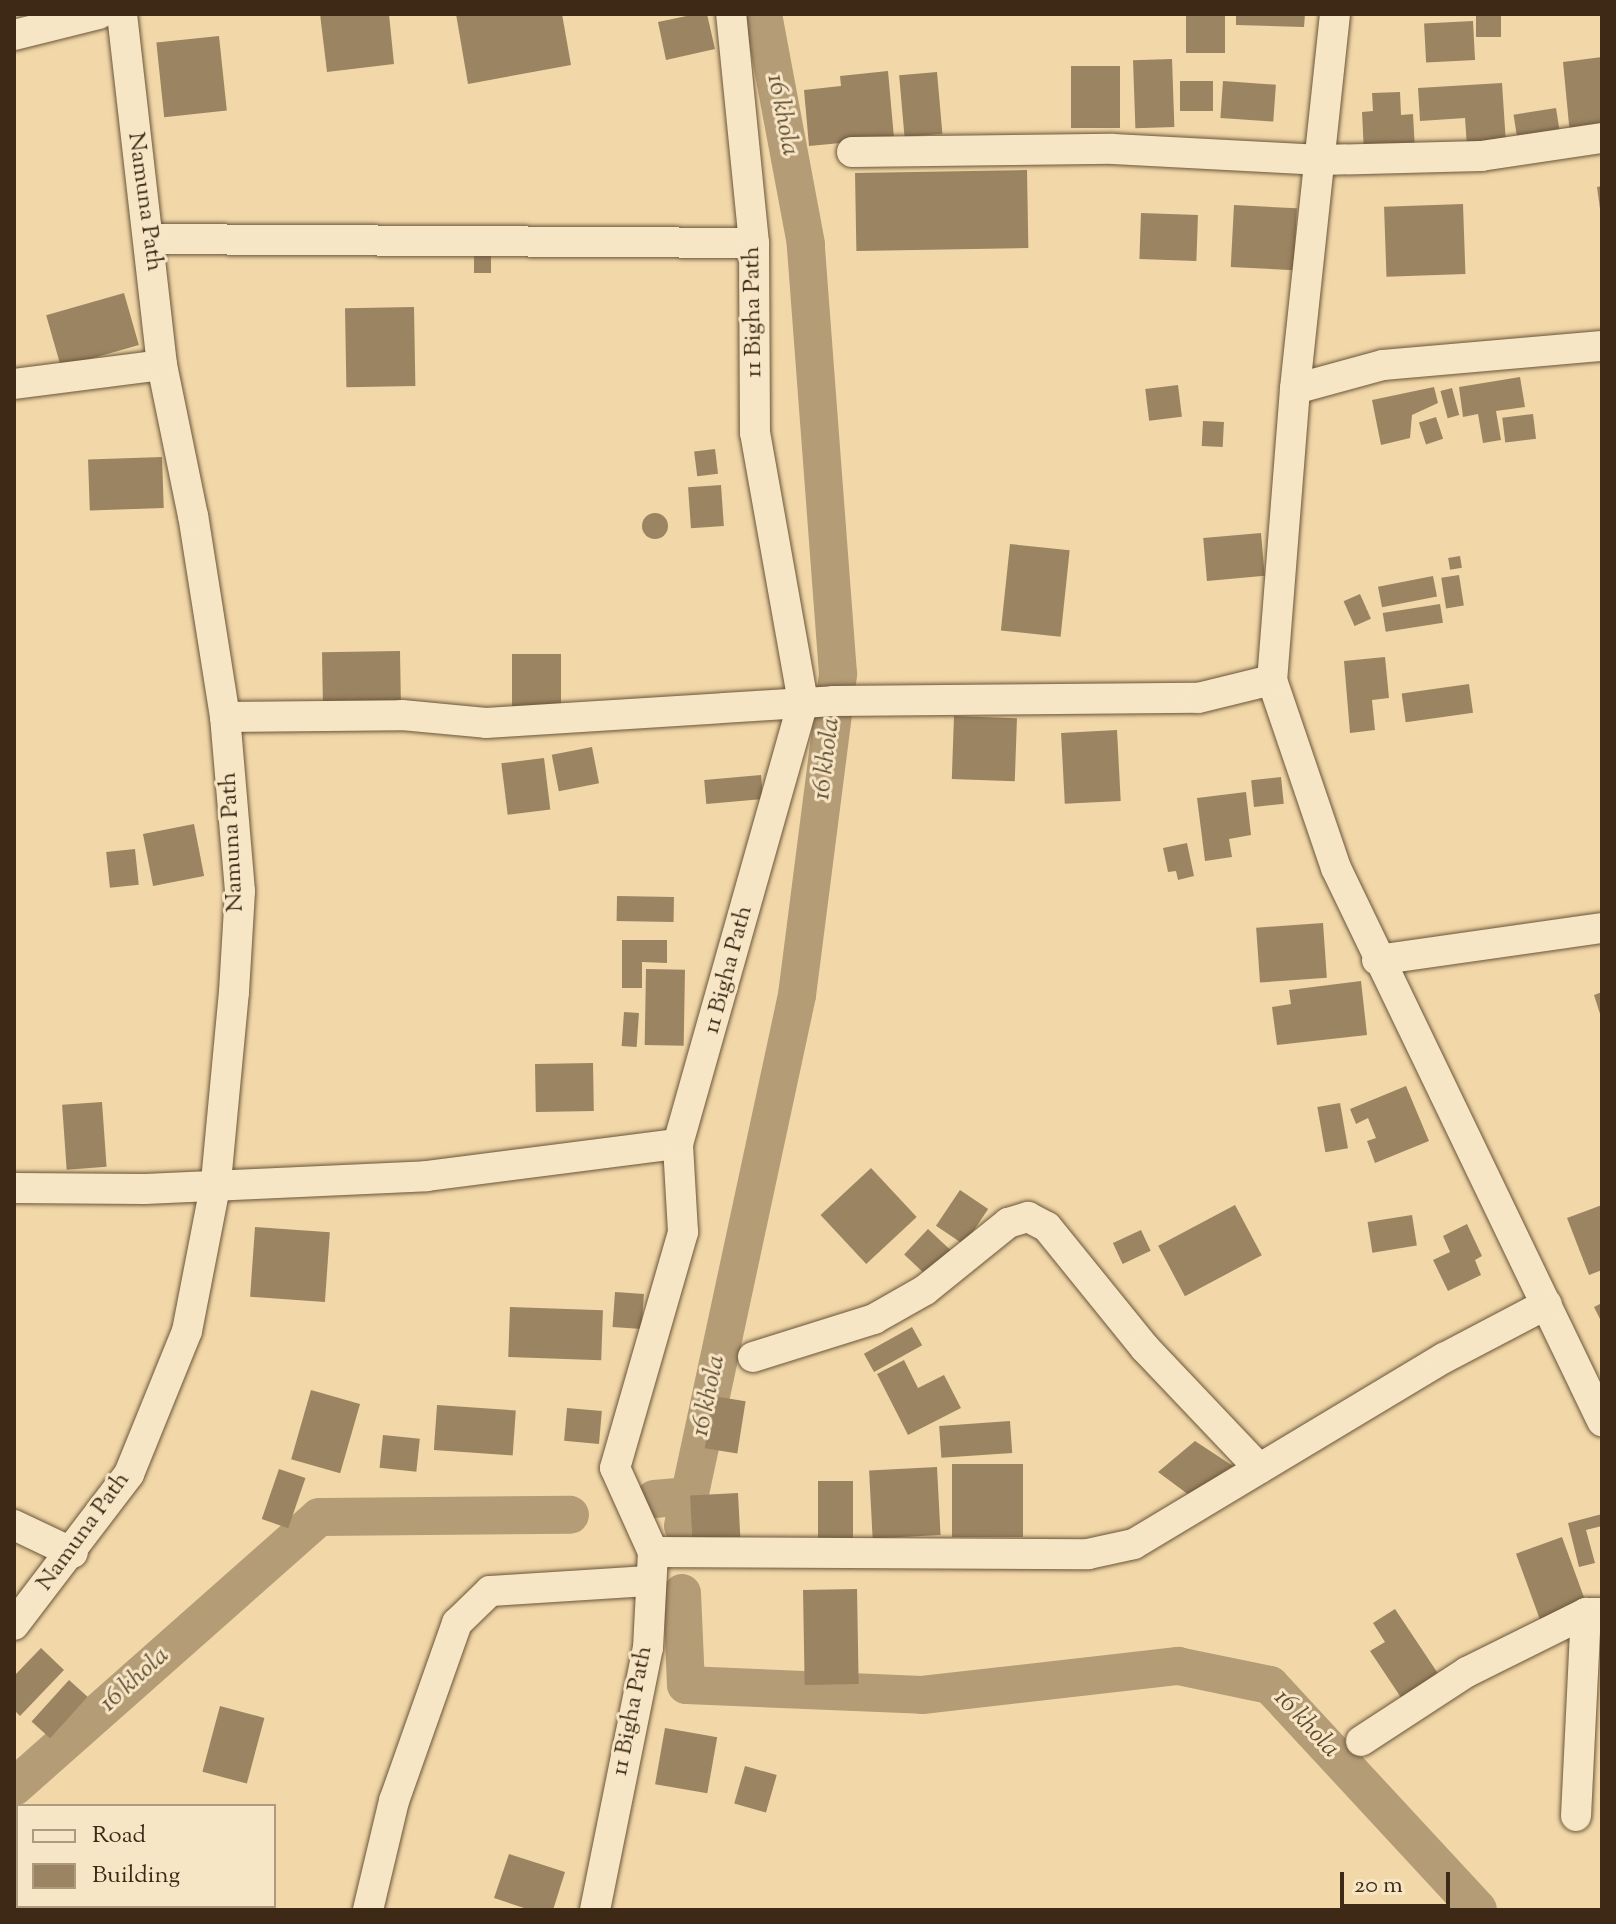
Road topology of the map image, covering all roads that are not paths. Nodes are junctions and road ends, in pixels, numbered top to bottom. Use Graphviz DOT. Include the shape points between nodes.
graph roads {
  1 [pos="99,14"];
  2 [pos="122,14"];
  3 [pos="731,14"];
  4 [pos="1335,14"];
  5 [pos="14,35"];
  6 [pos="1602,138"];
  7 [pos="852,152"];
  8 [pos="1322,160"];
  9 [pos="150,239"];
  10 [pos="754,243"];
  11 [pos="1602,346"];
  12 [pos="162,365"];
  13 [pos="14,384"];
  14 [pos="1295,389"];
  15 [pos="1272,680"];
  16 [pos="803,702"];
  17 [pos="225,717"];
  18 [pos="1602,928"];
  19 [pos="1377,960"];
  20 [pos="678,1144"];
  21 [pos="216,1182"];
  22 [pos="14,1188"];
  23 [pos="1547,1304"];
  24 [pos="753,1357"];
  25 [pos="1602,1421"];
  26 [pos="1259,1468"];
  27 [pos="14,1525"];
  28 [pos="73,1553"];
  29 [pos="651,1566"];
  30 [pos="1594,1613"];
  31 [pos="14,1625"];
  32 [pos="1361,1741"];
  33 [pos="1576,1816"];
  34 [pos="368,1910"];
  35 [pos="595,1910"];
  1 -- 5 [label="street"];
  2 -- 9 [label="street, Namuna Path"];
  3 -- 10 [label="street, 11 Bigha Path"];
  4 -- 8 [label="street"];
  6 -- 8 [label="street" via="1481,156"];
  7 -- 8 [label="street" via="1113,149"];
  8 -- 14 [label="street"];
  9 -- 10 [label="street"];
  9 -- 12 [label="street, Namuna Path"];
  10 -- 16 [label="street, 11 Bigha Path" via="755,433"];
  11 -- 14 [label="street" via="1383,365"];
  12 -- 13 [label="street"];
  12 -- 17 [label="street, Namuna Path"];
  14 -- 15 [label="street"];
  15 -- 16 [label="street" via="1198,698"];
  15 -- 19 [label="street" via="1336,868"];
  16 -- 17 [label="street" via="486,723 402,715"];
  16 -- 20 [label="street, 11 Bigha Path"];
  17 -- 21 [label="street, Namuna Path" via="240,891"];
  18 -- 19 [label="street"];
  19 -- 23 [label="street"];
  20 -- 21 [label="street" via="427,1176"];
  20 -- 29 [label="street, 11 Bigha Path" via="683,1232 615,1468"];
  21 -- 22 [label="street" via="145,1189"];
  21 -- 28 [label="street, Namuna Path" via="187,1331 129,1474"];
  23 -- 25 [label="street"];
  23 -- 26 [label="street" via="1444,1358"];
  24 -- 26 [label="street" via="874,1319 925,1290 1008,1223 1028,1217 1047,1227 1145,1348"];
  26 -- 29 [label="street" via="1134,1544 1088,1554"];
  27 -- 28 [label="street"];
  28 -- 31 [label="street, Namuna Path"];
  29 -- 34 [label="street" via="490,1591 457,1623 394,1801"];
  29 -- 35 [label="street, 11 Bigha Path" via="648,1648"];
  30 -- 32 [label="street" via="1467,1672"];
  30 -- 33 [label="street"];
}
